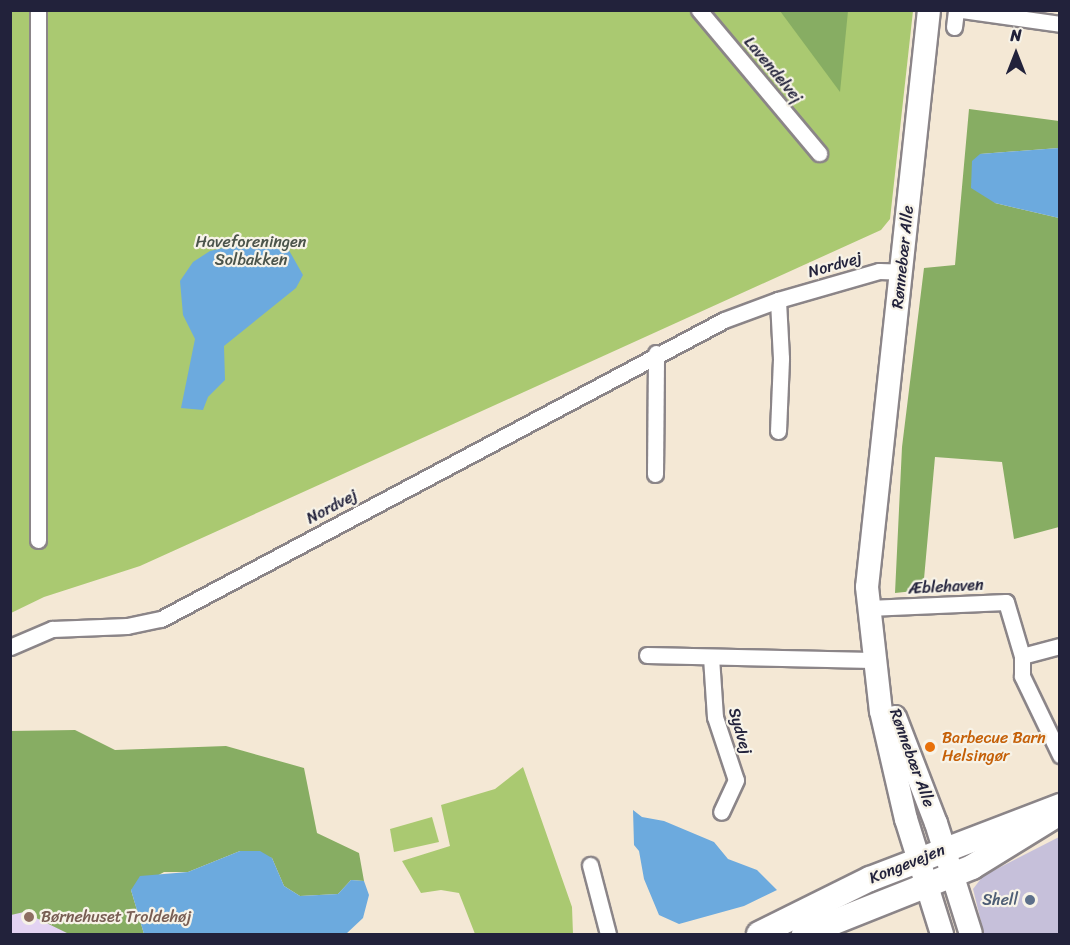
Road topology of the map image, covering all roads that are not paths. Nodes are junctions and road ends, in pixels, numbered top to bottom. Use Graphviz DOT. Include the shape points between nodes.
graph roads {
  1 [pos="38,10"];
  2 [pos="699,10"];
  3 [pos="929,10"];
  4 [pos="956,10"];
  5 [pos="962,10"];
  6 [pos="1059,24"];
  7 [pos="954,27"];
  8 [pos="819,153"];
  9 [pos="903,272"];
  10 [pos="778,300"];
  11 [pos="656,353"];
  12 [pos="778,431"];
  13 [pos="655,474"];
  14 [pos="38,540"];
  15 [pos="874,608"];
  16 [pos="1059,646"];
  17 [pos="10,647"];
  18 [pos="647,655"];
  19 [pos="1022,656"];
  20 [pos="711,657"];
  21 [pos="872,660"];
  22 [pos="1059,755"];
  23 [pos="1059,810"];
  24 [pos="720,812"];
  25 [pos="590,865"];
  26 [pos="938,867"];
  27 [pos="608,934"];
  28 [pos="759,934"];
  29 [pos="784,934"];
  30 [pos="804,934"];
  31 [pos="942,934"];
  32 [pos="957,934"];
  33 [pos="970,934"];
  1 -- 14 [label="street"];
  2 -- 8 [label="street, Lavendelvej"];
  3 -- 9 [label="main road, Rønnebær Alle"];
  4 -- 7 [label="street"];
  5 -- 6 [label="street"];
  9 -- 10 [label="street, Nordvej" via="879,271"];
  9 -- 15 [label="main road, Rønnebær Alle" via="875,504"];
  10 -- 11 [label="street, Nordvej" via="724,320"];
  10 -- 12 [label="street"];
  11 -- 13 [label="street"];
  11 -- 17 [label="street, Nordvej" via="161,620 128,626 52,629"];
  15 -- 19 [label="street, Æblehaven" via="1006,602"];
  15 -- 21 [label="main road, Rønnebær Alle"];
  15 -- 26 [label="main road, Rønnebær Alle" via="893,709"];
  16 -- 19 [label="street"];
  18 -- 20 [label="street"];
  19 -- 22 [label="street, Æblehaven" via="1022,676"];
  20 -- 21 [label="street"];
  20 -- 24 [label="street, Sydvej" via="715,717 736,780"];
  21 -- 26 [label="main road, Rønnebær Alle" via="881,711"];
  23 -- 26 [label="main road, Kongevejen"];
  23 -- 26 [label="main road, Kongevejen"];
  25 -- 27 [label="street"];
  26 -- 28 [label="main road, Kongevejen" via="839,893"];
  26 -- 29 [label="main road"];
  26 -- 30 [label="main road, Kongevejen"];
  26 -- 31 [label="main road, Rønnebær Alle"];
  26 -- 32 [label="main road"];
  26 -- 33 [label="main road, Rønnebær Alle"];
}
